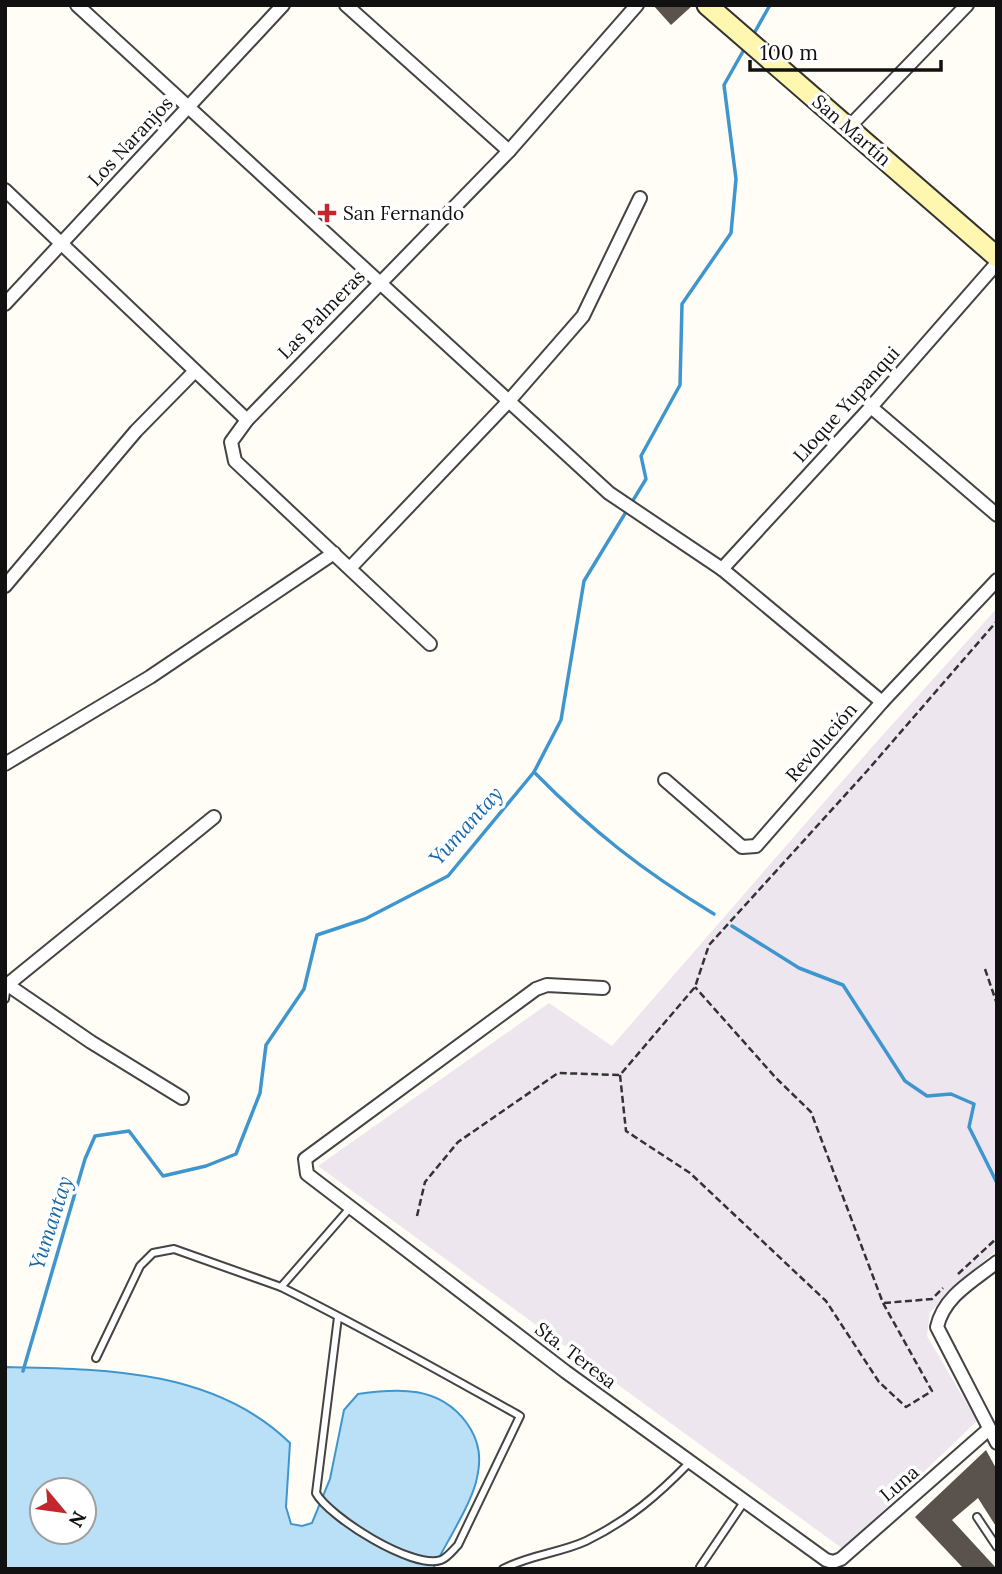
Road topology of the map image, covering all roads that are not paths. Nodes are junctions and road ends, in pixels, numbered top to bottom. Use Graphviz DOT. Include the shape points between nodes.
graph roads {
  1 [pos="78,5"];
  2 [pos="284,5"];
  3 [pos="346,5"];
  4 [pos="637,5"];
  5 [pos="707,5"];
  6 [pos="723,5"];
  7 [pos="967,5"];
  8 [pos="736,24"];
  9 [pos="188,106"];
  10 [pos="852,122"];
  11 [pos="509,151"];
  12 [pos="5,190"];
  13 [pos="640,198"];
  14 [pos="997,241"];
  15 [pos="62,243"];
  16 [pos="997,257"];
  17 [pos="997,264"];
  18 [pos="379,282"];
  19 [pos="5,304"];
  20 [pos="195,371"];
  21 [pos="509,402"];
  22 [pos="871,407"];
  23 [pos="247,420"];
  24 [pos="997,515"];
  25 [pos="334,553"];
  26 [pos="350,568"];
  27 [pos="722,569"];
  28 [pos="997,580"];
  29 [pos="5,586"];
  30 [pos="430,644"];
  31 [pos="882,702"];
  32 [pos="5,764"];
  33 [pos="664,780"];
  34 [pos="214,817"];
  35 [pos="603,988"];
  36 [pos="6,989"];
  37 [pos="183,1098"];
  38 [pos="350,1208"];
  39 [pos="997,1262"];
  40 [pos="281,1287"];
  41 [pos="338,1317"];
  42 [pos="96,1358"];
  43 [pos="989,1429"];
  44 [pos="997,1443"];
  45 [pos="690,1462"];
  46 [pos="745,1501"];
  47 [pos="977,1517"];
  48 [pos="997,1547"];
  49 [pos="833,1562"];
  50 [pos="700,1567"];
  51 [pos="503,1569"];
  1 -- 9 [label="street"];
  2 -- 9 [label="street, Los Naranjos"];
  3 -- 11 [label="street"];
  4 -- 11 [label="street, Las Palmeras"];
  5 -- 8 [label="main road, San Martín"];
  6 -- 8 [label="main road, San Martín"];
  7 -- 10 [label="street"];
  8 -- 10 [label="main road, San Martín"];
  9 -- 15 [label="street, Los Naranjos"];
  9 -- 18 [label="street"];
  10 -- 14 [label="main road, San Martín"];
  10 -- 16 [label="main road, San Martín"];
  11 -- 18 [label="street, Las Palmeras"];
  12 -- 15 [label="street"];
  13 -- 21 [label="street" via="583,316"];
  15 -- 19 [label="street, Los Naranjos"];
  15 -- 20 [label="street"];
  17 -- 22 [label="street, Lloque Yupanqui"];
  18 -- 21 [label="street"];
  18 -- 23 [label="street, Las Palmeras"];
  20 -- 23 [label="street"];
  20 -- 29 [label="street" via="136,431"];
  21 -- 26 [label="street"];
  21 -- 27 [label="street" via="609,493"];
  22 -- 24 [label="street"];
  22 -- 27 [label="street, Lloque Yupanqui"];
  23 -- 25 [label="street, Las Palmeras" via="231,442 234,461"];
  25 -- 26 [label="street, Las Palmeras"];
  25 -- 32 [label="street" via="150,677"];
  26 -- 30 [label="street, Las Palmeras"];
  27 -- 31 [label="street"];
  28 -- 31 [label="street, Revolución"];
  31 -- 33 [label="street, Revolución" via="756,846 742,847"];
  34 -- 36 [label="street"];
  35 -- 38 [label="street, Sta. Teresa" via="547,985 536,989 305,1159 307,1174"];
  36 -- 37 [label="street"];
  38 -- 40 [label="lane"];
  38 -- 45 [label="street, Sta. Teresa"];
  39 -- 43 [label="street" via="949,1300 940,1311 937,1327"];
  40 -- 41 [label="lane"];
  40 -- 42 [label="lane" via="174,1249 152,1253 140,1266"];
  41 -- 41 [label="lane" via="520,1416 458,1545 442,1560 423,1561 399,1553 330,1513 316,1493"];
  43 -- 44 [label="street"];
  43 -- 49 [label="street, Luna"];
  45 -- 46 [label="street, Sta. Teresa"];
  45 -- 51 [label="lane" via="652,1502 585,1541"];
  46 -- 49 [label="street, Sta. Teresa"];
  46 -- 50 [label="lane"];
  47 -- 48 [label="lane"];
}
